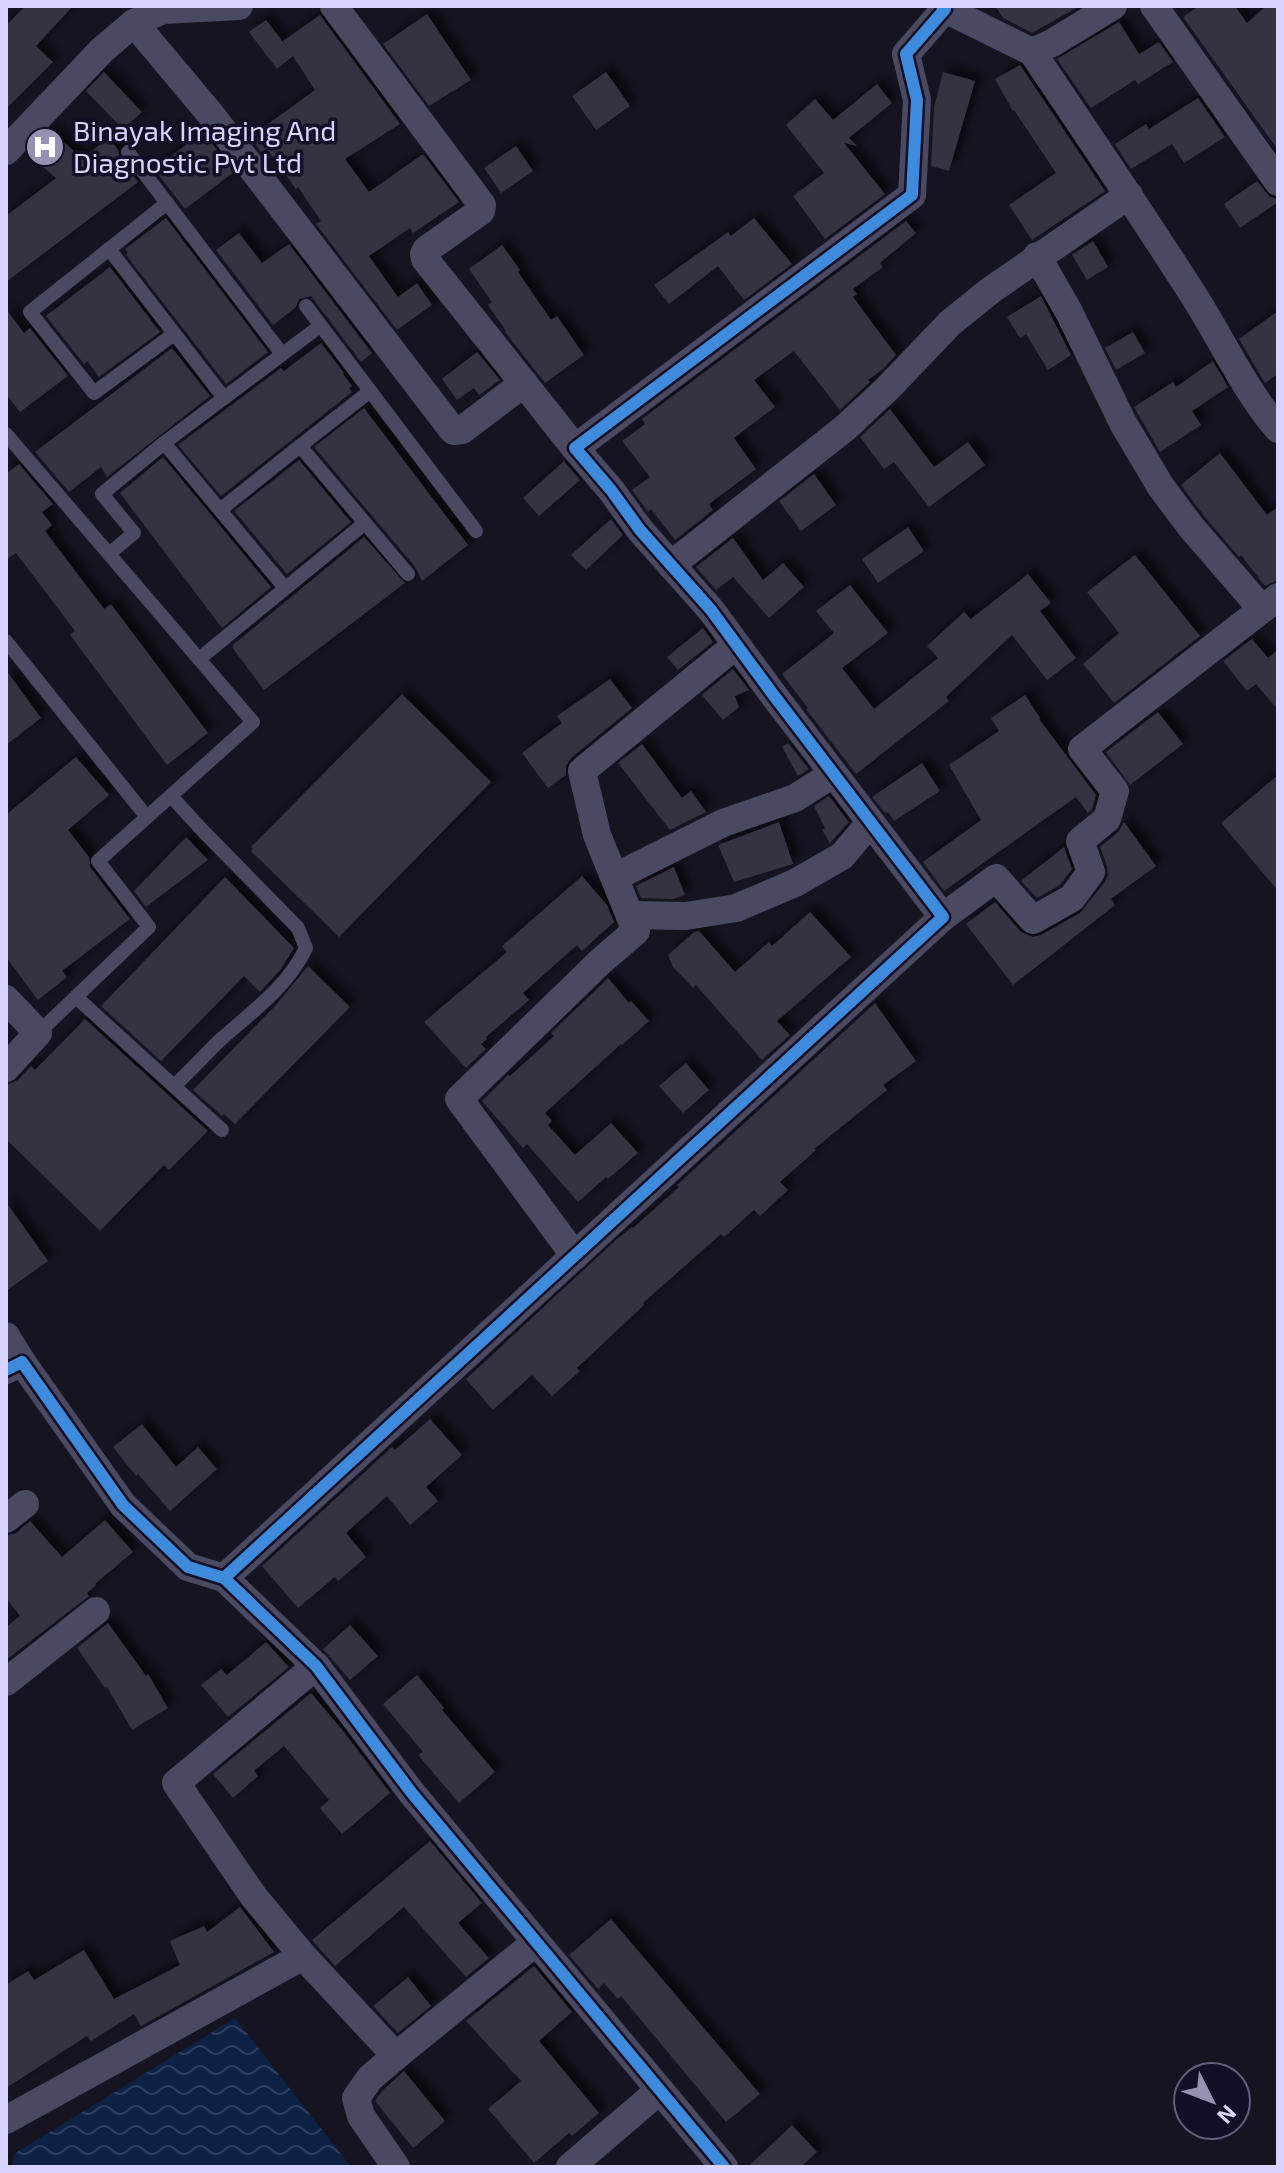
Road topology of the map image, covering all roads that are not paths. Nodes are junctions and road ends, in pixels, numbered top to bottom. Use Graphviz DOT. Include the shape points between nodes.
graph roads {
  1 [pos="239,6"];
  2 [pos="334,6"];
  3 [pos="1113,6"];
  4 [pos="1154,6"];
  5 [pos="946,7"];
  6 [pos="162,8"];
  7 [pos="134,23"];
  8 [pos="1032,52"];
  9 [pos="6,151"];
  10 [pos="128,152"];
  11 [pos="1278,182"];
  12 [pos="1129,195"];
  13 [pos="167,203"];
  14 [pos="109,249"];
  15 [pos="1037,256"];
  16 [pos="306,306"];
  17 [pos="320,326"];
  18 [pos="174,334"];
  19 [pos="282,354"];
  20 [pos="524,383"];
  21 [pos="369,392"];
  22 [pos="224,398"];
  23 [pos="1278,429"];
  24 [pos="6,434"];
  25 [pos="164,443"];
  26 [pos="300,446"];
  27 [pos="575,448"];
  28 [pos="220,510"];
  29 [pos="365,523"];
  30 [pos="476,531"];
  31 [pos="109,554"];
  32 [pos="671,565"];
  33 [pos="408,574"];
  34 [pos="285,588"];
  35 [pos="1270,603"];
  36 [pos="6,641"];
  37 [pos="736,645"];
  38 [pos="199,659"];
  39 [pos="833,774"];
  40 [pos="171,796"];
  41 [pos="146,816"];
  42 [pos="870,823"];
  43 [pos="615,877"];
  44 [pos="630,915"];
  45 [pos="943,917"];
  46 [pos="76,997"];
  47 [pos="6,999"];
  48 [pos="38,1033"];
  49 [pos="6,1068"];
  50 [pos="174,1086"];
  51 [pos="222,1130"];
  52 [pos="575,1256"];
  53 [pos="6,1336"];
  54 [pos="14,1366"];
  55 [pos="224,1578"];
  56 [pos="96,1611"];
  57 [pos="316,1666"];
  58 [pos="6,1682"];
  59 [pos="536,1942"];
  60 [pos="303,1956"];
  61 [pos="396,2056"];
  62 [pos="660,2090"];
  63 [pos="6,2120"];
  64 [pos="396,2167"];
  65 [pos="570,2167"];
  66 [pos="724,2167"];
  1 -- 6 [label="street"];
  2 -- 20 [label="street" via="482,205 481,211 426,250 425,259"];
  3 -- 8 [label="street"];
  4 -- 11 [label="street"];
  5 -- 8 [label="street"];
  5 -- 27 [label="street" via="906,54 917,100 912,195"];
  6 -- 7 [label="street"];
  7 -- 9 [label="street"];
  7 -- 20 [label="street" via="454,431"];
  8 -- 12 [label="street"];
  10 -- 13 [label="lane"];
  12 -- 15 [label="street"];
  12 -- 23 [label="street"];
  13 -- 14 [label="lane"];
  13 -- 19 [label="lane"];
  14 -- 18 [label="lane"];
  14 -- 18 [label="lane" via="30,312 94,393"];
  15 -- 32 [label="street" via="950,323 845,428"];
  15 -- 35 [label="street" via="1161,487 1191,527"];
  16 -- 17 [label="lane"];
  17 -- 19 [label="lane"];
  17 -- 21 [label="lane"];
  18 -- 22 [label="lane"];
  19 -- 22 [label="lane"];
  20 -- 27 [label="street"];
  21 -- 26 [label="lane"];
  21 -- 30 [label="lane"];
  22 -- 25 [label="lane"];
  24 -- 31 [label="lane"];
  25 -- 28 [label="lane"];
  25 -- 31 [label="lane" via="102,494 134,533"];
  26 -- 28 [label="lane"];
  26 -- 29 [label="lane"];
  27 -- 32 [label="street"];
  28 -- 34 [label="lane"];
  29 -- 33 [label="lane"];
  29 -- 34 [label="lane"];
  31 -- 38 [label="lane"];
  32 -- 37 [label="street"];
  34 -- 38 [label="lane"];
  35 -- 45 [label="street" via="1082,749 1115,791 1107,819 1080,841 1091,872 1072,898 1033,920 996,878"];
  36 -- 41 [label="lane"];
  37 -- 39 [label="street"];
  37 -- 43 [label="street" via="582,771 597,835"];
  38 -- 40 [label="lane" via="253,722"];
  39 -- 42 [label="street"];
  39 -- 43 [label="street" via="795,798 723,823"];
  40 -- 41 [label="lane"];
  40 -- 50 [label="lane" via="298,928 306,948 297,968"];
  41 -- 46 [label="lane" via="98,861 149,927"];
  42 -- 44 [label="street" via="842,856 736,908 686,916"];
  42 -- 45 [label="street"];
  43 -- 44 [label="street"];
  44 -- 52 [label="street" via="636,931 459,1099"];
  45 -- 52 [label="street"];
  46 -- 48 [label="lane"];
  46 -- 50 [label="lane"];
  47 -- 48 [label="street"];
  48 -- 49 [label="street"];
  50 -- 51 [label="lane"];
  52 -- 55 [label="street"];
  53 -- 54 [label="street"];
  54 -- 55 [label="street" via="123,1505 188,1567"];
  55 -- 57 [label="street"];
  56 -- 58 [label="street"];
  57 -- 59 [label="street" via="411,1792"];
  57 -- 60 [label="street" via="176,1783 254,1897"];
  59 -- 61 [label="street"];
  59 -- 62 [label="street"];
  60 -- 61 [label="street"];
  60 -- 63 [label="street"];
  61 -- 64 [label="street" via="356,2098 361,2116"];
  62 -- 65 [label="street"];
  62 -- 66 [label="street"];
}
